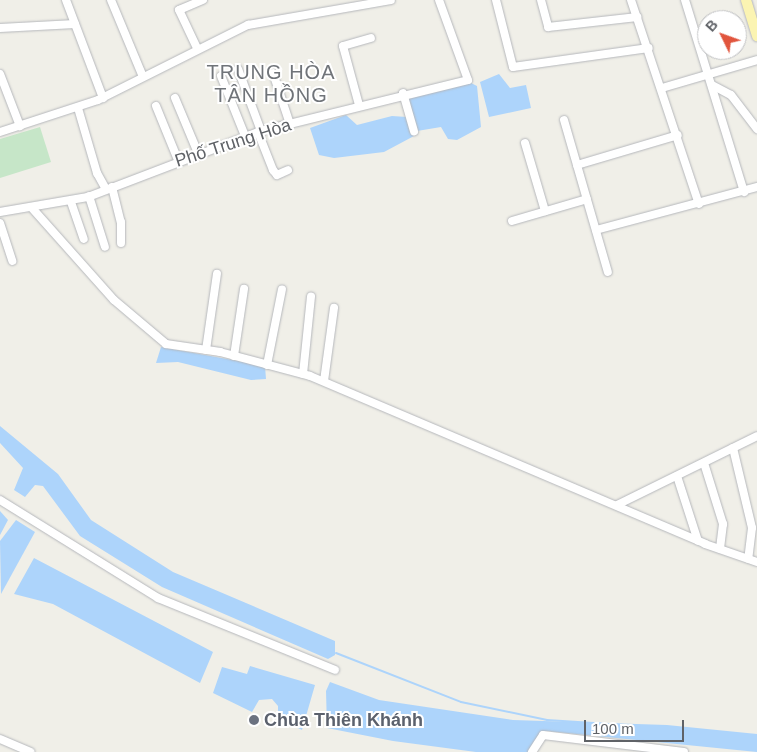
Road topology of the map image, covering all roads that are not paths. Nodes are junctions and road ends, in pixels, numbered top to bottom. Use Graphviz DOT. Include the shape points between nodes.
graph roads {
  1 [pos="66,0"];
  2 [pos="112,0"];
  3 [pos="203,0"];
  4 [pos="391,0"];
  5 [pos="439,0"];
  6 [pos="496,0"];
  7 [pos="541,0"];
  8 [pos="631,0"];
  9 [pos="685,0"];
  10 [pos="746,0"];
  11 [pos="637,17"];
  12 [pos="75,24"];
  13 [pos="0,28"];
  14 [pos="757,36"];
  15 [pos="371,38"];
  16 [pos="197,48"];
  17 [pos="649,48"];
  18 [pos="757,60"];
  19 [pos="238,68"];
  20 [pos="273,73"];
  21 [pos="709,73"];
  22 [pos="0,74"];
  23 [pos="143,76"];
  24 [pos="221,76"];
  25 [pos="712,85"];
  26 [pos="662,88"];
  27 [pos="403,93"];
  28 [pos="103,98"];
  29 [pos="174,98"];
  30 [pos="359,105"];
  31 [pos="156,106"];
  32 [pos="78,108"];
  33 [pos="564,120"];
  34 [pos="290,124"];
  35 [pos="20,126"];
  36 [pos="413,128"];
  37 [pos="757,129"];
  38 [pos="0,132"];
  39 [pos="260,132"];
  40 [pos="678,135"];
  41 [pos="246,136"];
  42 [pos="525,143"];
  43 [pos="198,153"];
  44 [pos="178,160"];
  45 [pos="577,165"];
  46 [pos="288,170"];
  47 [pos="757,187"];
  48 [pos="109,188"];
  49 [pos="744,192"];
  50 [pos="89,196"];
  51 [pos="587,199"];
  52 [pos="71,202"];
  53 [pos="699,204"];
  54 [pos="32,208"];
  55 [pos="545,211"];
  56 [pos="0,212"];
  57 [pos="512,221"];
  58 [pos="0,223"];
  59 [pos="596,230"];
  60 [pos="84,239"];
  61 [pos="121,243"];
  62 [pos="105,247"];
  63 [pos="12,261"];
  64 [pos="608,272"];
  65 [pos="217,274"];
  66 [pos="244,288"];
  67 [pos="282,288"];
  68 [pos="311,296"];
  69 [pos="334,308"];
  70 [pos="206,350"];
  71 [pos="234,356"];
  72 [pos="267,364"];
  73 [pos="303,374"];
  74 [pos="324,381"];
  75 [pos="757,436"];
  76 [pos="733,448"];
  77 [pos="704,463"];
  78 [pos="677,476"];
  79 [pos="0,500"];
  80 [pos="617,505"];
  81 [pos="698,541"];
  82 [pos="720,549"];
  83 [pos="748,559"];
  84 [pos="757,562"];
  85 [pos="334,670"];
  86 [pos="0,739"];
  87 [pos="667,751"];
  88 [pos="30,752"];
  89 [pos="532,752"];
  90 [pos="684,752"];
  1 -- 12 [label="street"];
  2 -- 23 [label="street"];
  3 -- 16 [label="street" via="179,10"];
  4 -- 16 [label="street" via="248,25"];
  5 -- 27 [label="street, Phố Trung Hòa" via="468,80"];
  6 -- 17 [label="street" via="513,67"];
  7 -- 11 [label="street" via="548,27"];
  8 -- 11 [label="street"];
  9 -- 21 [label="street"];
  10 -- 14 [label="main road"];
  11 -- 17 [label="street"];
  12 -- 13 [label="street"];
  12 -- 28 [label="street"];
  15 -- 30 [label="street" via="343,46"];
  16 -- 23 [label="street"];
  17 -- 26 [label="street"];
  18 -- 21 [label="street"];
  19 -- 39 [label="street"];
  20 -- 34 [label="street"];
  21 -- 25 [label="street"];
  21 -- 26 [label="street"];
  22 -- 35 [label="street"];
  23 -- 28 [label="street"];
  24 -- 41 [label="street"];
  25 -- 37 [label="street" via="731,95"];
  25 -- 49 [label="street"];
  26 -- 40 [label="street"];
  27 -- 30 [label="street, Phố Trung Hòa"];
  27 -- 36 [label="street"];
  28 -- 32 [label="street"];
  29 -- 43 [label="street"];
  30 -- 34 [label="street, Phố Trung Hòa"];
  31 -- 44 [label="street"];
  32 -- 35 [label="street"];
  32 -- 48 [label="street" via="97,172"];
  33 -- 45 [label="street"];
  34 -- 39 [label="street, Phố Trung Hòa"];
  35 -- 38 [label="street"];
  39 -- 41 [label="street, Phố Trung Hòa"];
  39 -- 46 [label="street" via="273,170 277,174"];
  40 -- 45 [label="street"];
  40 -- 53 [label="street"];
  41 -- 43 [label="street, Phố Trung Hòa"];
  42 -- 55 [label="street"];
  43 -- 44 [label="street, Phố Trung Hòa"];
  44 -- 48 [label="street, Phố Trung Hòa"];
  45 -- 51 [label="street"];
  47 -- 49 [label="street"];
  48 -- 50 [label="street, Phố Trung Hòa"];
  48 -- 61 [label="street" via="121,222"];
  49 -- 53 [label="street"];
  50 -- 52 [label="street, Phố Trung Hòa"];
  50 -- 62 [label="street"];
  51 -- 55 [label="street"];
  51 -- 59 [label="street"];
  52 -- 54 [label="street, Phố Trung Hòa"];
  52 -- 60 [label="street"];
  53 -- 59 [label="street"];
  54 -- 56 [label="street, Phố Trung Hòa"];
  54 -- 70 [label="street" via="144,327 166,344"];
  55 -- 57 [label="street"];
  58 -- 63 [label="street"];
  59 -- 64 [label="street"];
  65 -- 70 [label="street"];
  66 -- 71 [label="street"];
  67 -- 72 [label="street"];
  68 -- 73 [label="street"];
  69 -- 74 [label="street"];
  70 -- 71 [label="street"];
  71 -- 72 [label="street"];
  72 -- 73 [label="street"];
  73 -- 74 [label="street"];
  74 -- 80 [label="street"];
  75 -- 76 [label="street"];
  76 -- 77 [label="street"];
  76 -- 83 [label="street" via="752,528"];
  77 -- 78 [label="street"];
  77 -- 82 [label="street" via="723,524"];
  78 -- 80 [label="street"];
  78 -- 81 [label="street"];
  79 -- 85 [label="street" via="158,598"];
  80 -- 81 [label="street"];
  81 -- 82 [label="street"];
  82 -- 83 [label="street"];
  83 -- 84 [label="street"];
  86 -- 88 [label="street"];
  87 -- 89 [label="street" via="543,735"];
  87 -- 90 [label="street"];
}
